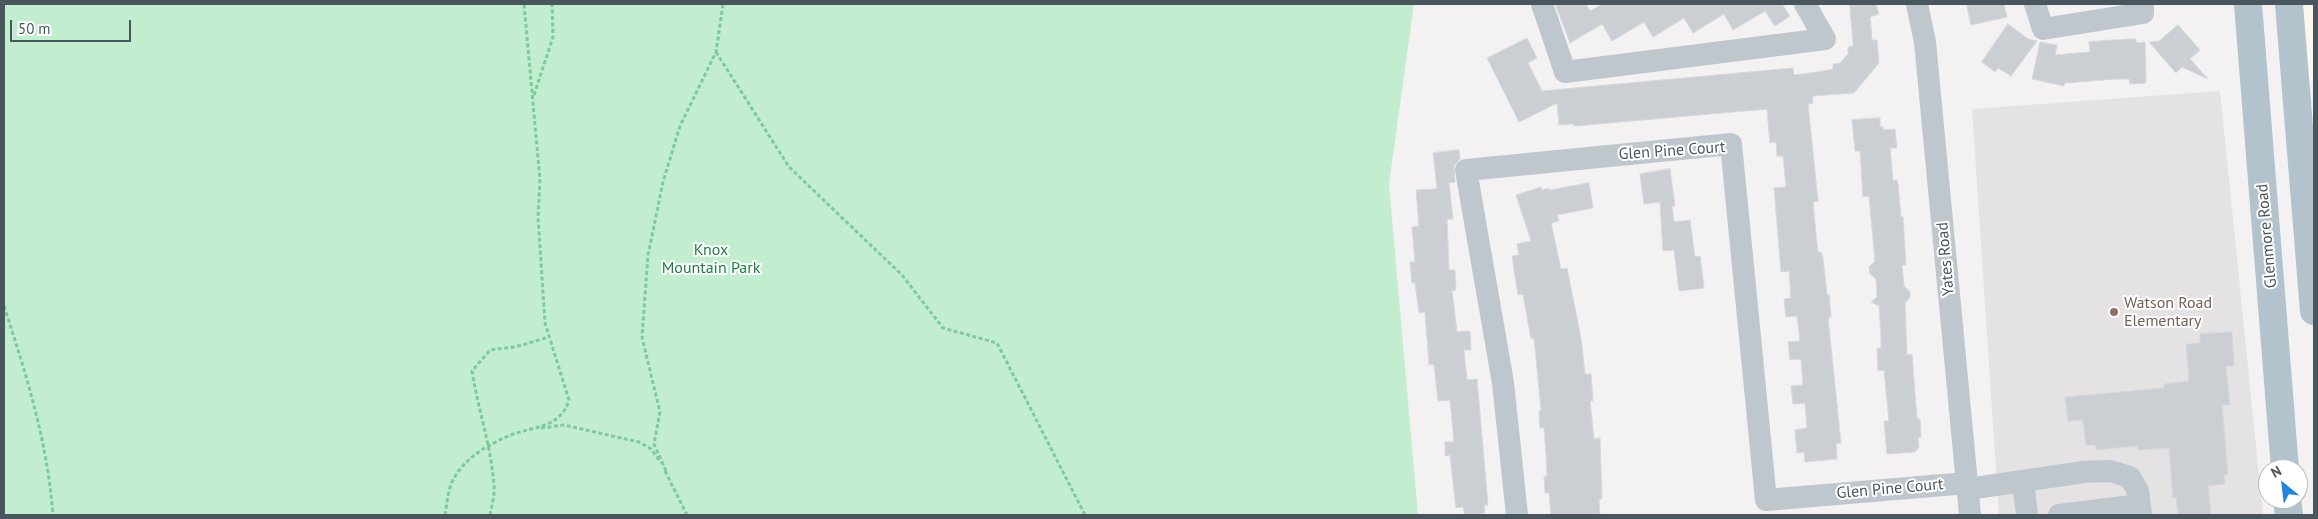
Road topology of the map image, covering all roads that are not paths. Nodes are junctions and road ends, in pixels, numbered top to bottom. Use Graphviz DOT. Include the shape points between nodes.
graph roads {
  1 [pos="1542,4"];
  2 [pos="1806,4"];
  3 [pos="1917,4"];
  4 [pos="2035,4"];
  5 [pos="2142,4"];
  6 [pos="2248,4"];
  7 [pos="2289,4"];
  8 [pos="2314,311"];
  9 [pos="2284,459"];
  10 [pos="2023,481"];
  11 [pos="1967,486"];
  12 [pos="2140,510"];
  13 [pos="1517,515"];
  14 [pos="1970,515"];
  15 [pos="2027,515"];
  16 [pos="2059,515"];
  1 -- 2 [label="street" via="1565,72 1824,39"];
  3 -- 11 [label="street, Yates Road" via="1925,42"];
  4 -- 5 [label="street" via="2043,28 2144,13"];
  6 -- 9 [label="main road, Glenmore Road"];
  7 -- 8 [label="main road"];
  10 -- 11 [label="street"];
  10 -- 12 [label="street" via="2110,471 2130,477 2138,491"];
  10 -- 15 [label="street"];
  11 -- 13 [label="street, Glen Pine Court" via="1766,500 1731,144 1466,170 1503,383"];
  11 -- 14 [label="street, Yates Road"];
  12 -- 16 [label="street"];
}
